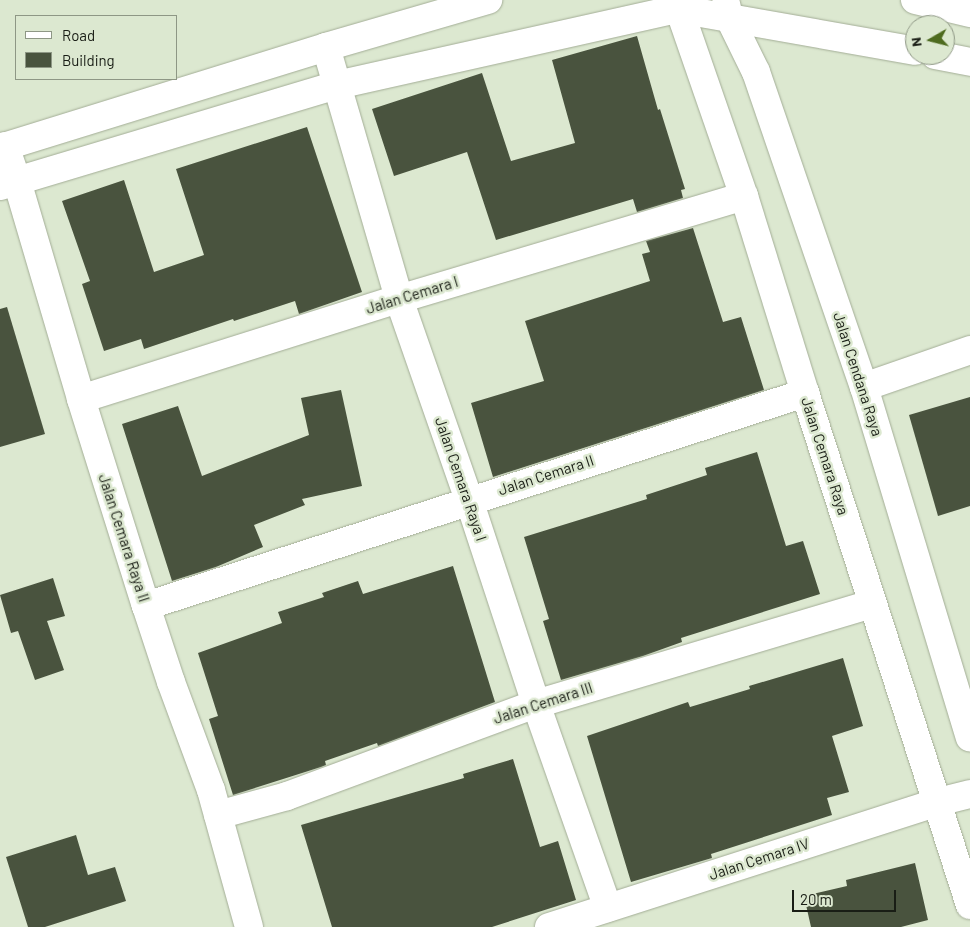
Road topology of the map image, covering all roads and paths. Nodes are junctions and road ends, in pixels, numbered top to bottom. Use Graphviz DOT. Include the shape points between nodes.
graph roads {
  1 [pos="488,0"];
  2 [pos="915,0"];
  3 [pos="677,4"];
  4 [pos="727,8"];
  5 [pos="970,13"];
  6 [pos="326,46"];
  7 [pos="905,49"];
  8 [pos="955,59"];
  9 [pos="970,62"];
  10 [pos="337,84"];
  11 [pos="2,147"];
  12 [pos="9,184"];
  13 [pos="744,196"];
  14 [pos="399,299"];
  15 [pos="970,350"];
  16 [pos="864,387"];
  17 [pos="805,393"];
  18 [pos="80,399"];
  19 [pos="470,500"];
  20 [pos="872,604"];
  21 [pos="146,606"];
  22 [pos="536,704"];
  23 [pos="970,737"];
  24 [pos="970,794"];
  25 [pos="938,802"];
  26 [pos="218,815"];
  27 [pos="970,905"];
  28 [pos="608,908"];
  29 [pos="249,927"];
  30 [pos="549,927"];
  1 -- 6 [label="street"];
  2 -- 5 [label="street"];
  3 -- 4 [label="street"];
  3 -- 10 [label="street"];
  3 -- 13 [label="street, Jalan Cemara Raya"];
  4 -- 7 [label="street"];
  4 -- 16 [label="street, Jalan Cendana Raya" via="756,72"];
  6 -- 10 [label="street, Jalan Cemara Raya I"];
  6 -- 11 [label="street"];
  8 -- 9 [label="street"];
  10 -- 12 [label="street"];
  10 -- 14 [label="street, Jalan Cemara Raya I"];
  11 -- 12 [label="street, Jalan Cemara Raya II"];
  12 -- 18 [label="street, Jalan Cemara Raya II"];
  13 -- 14 [label="street, Jalan Cemara I"];
  13 -- 17 [label="street, Jalan Cemara Raya"];
  14 -- 18 [label="street, Jalan Cemara I"];
  14 -- 19 [label="street, Jalan Cemara Raya I"];
  15 -- 16 [label="street"];
  16 -- 23 [label="street, Jalan Cendana Raya"];
  17 -- 19 [label="street, Jalan Cemara II"];
  17 -- 20 [label="street, Jalan Cemara Raya"];
  18 -- 21 [label="street, Jalan Cemara Raya II"];
  19 -- 21 [label="street, Jalan Cemara II"];
  19 -- 22 [label="street, Jalan Cemara Raya I"];
  20 -- 22 [label="street, Jalan Cemara III"];
  20 -- 25 [label="street, Jalan Cemara Raya"];
  21 -- 26 [label="street, Jalan Cemara Raya II"];
  22 -- 26 [label="street, Jalan Cemara III" via="287,796"];
  22 -- 28 [label="street, Jalan Cemara Raya I"];
  24 -- 25 [label="street, Jalan Cemara IV"];
  25 -- 27 [label="street, Jalan Cemara Raya"];
  25 -- 28 [label="street, Jalan Cemara IV"];
  26 -- 29 [label="street, Jalan Cemara Raya II"];
  28 -- 30 [label="street, Jalan Cemara IV"];
}
